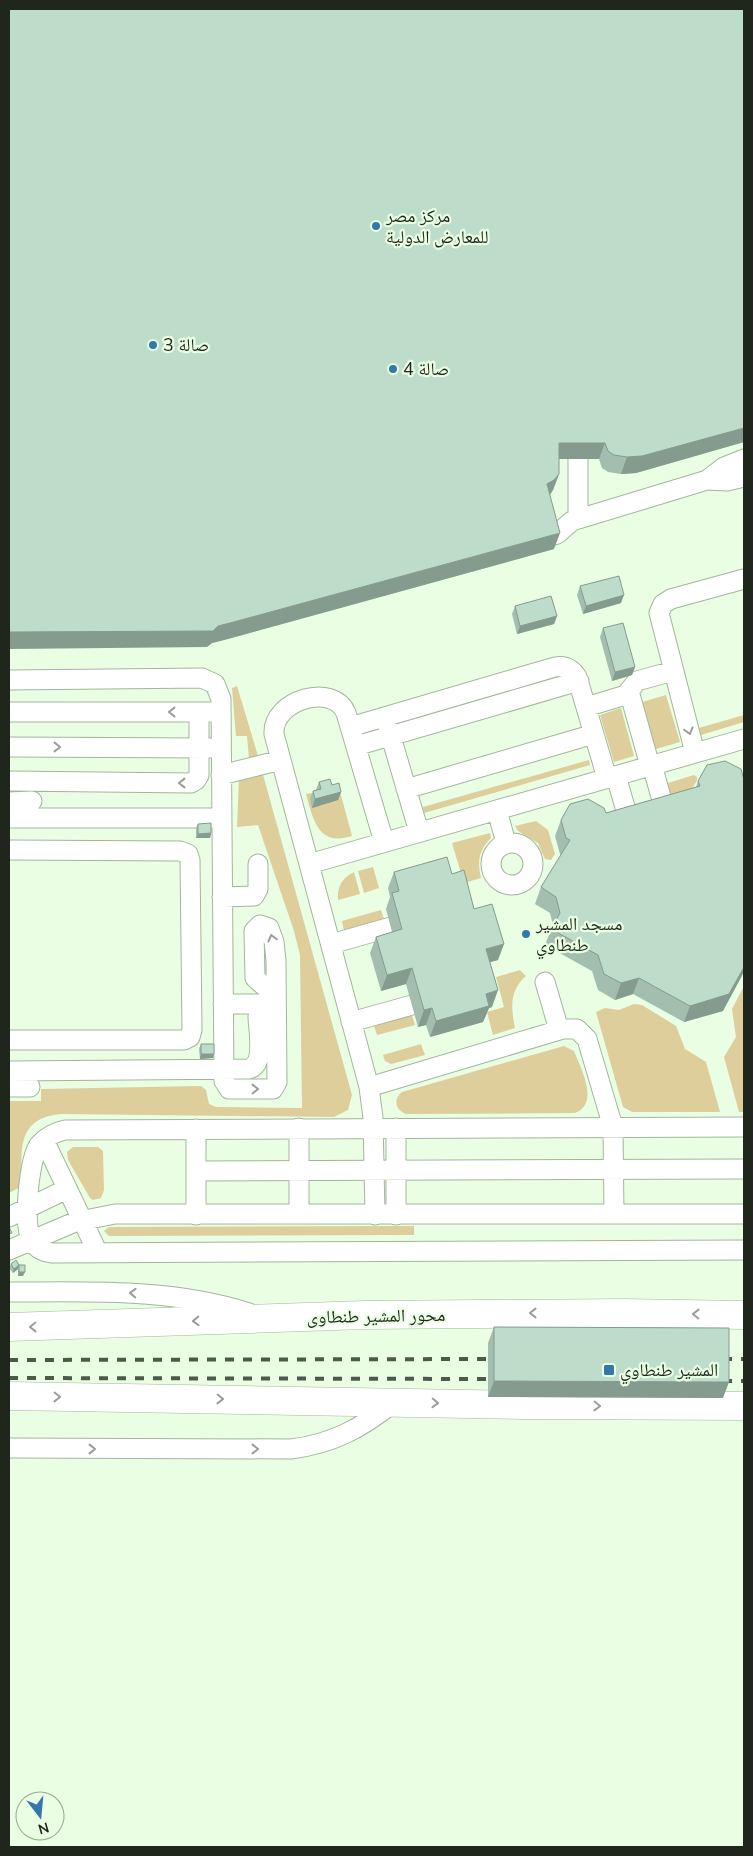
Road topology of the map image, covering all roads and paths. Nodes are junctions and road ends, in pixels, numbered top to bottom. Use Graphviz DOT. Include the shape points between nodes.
graph roads {
  1 [pos="578,428"];
  2 [pos="744,459"];
  3 [pos="744,478"];
  4 [pos="706,480"];
  5 [pos="546,518"];
  6 [pos="575,520"];
  7 [pos="521,542"];
  8 [pos="744,579"];
  9 [pos="673,671"];
  10 [pos="9,680"];
  11 [pos="579,680"];
  12 [pos="629,694"];
  13 [pos="586,707"];
  14 [pos="9,712"];
  15 [pos="199,712"];
  16 [pos="221,712"];
  17 [pos="385,717"];
  18 [pos="350,727"];
  19 [pos="594,734"];
  20 [pos="390,736"];
  21 [pos="744,739"];
  22 [pos="356,746"];
  23 [pos="9,747"];
  24 [pos="199,748"];
  25 [pos="221,748"];
  26 [pos="695,753"];
  27 [pos="281,760"];
  28 [pos="651,766"];
  29 [pos="221,775"];
  30 [pos="611,777"];
  31 [pos="9,781"];
  32 [pos="406,788"];
  33 [pos="32,801"];
  34 [pos="9,802"];
  35 [pos="497,810"];
  36 [pos="665,811"];
  37 [pos="9,818"];
  38 [pos="221,818"];
  39 [pos="629,821"];
  40 [pos="419,832"];
  41 [pos="384,842"];
  42 [pos="506,843"];
  43 [pos="9,850"];
  44 [pos="258,864"];
  45 [pos="309,864"];
  46 [pos="222,897"];
  47 [pos="222,920"];
  48 [pos="191,921"];
  49 [pos="391,927"];
  50 [pos="331,944"];
  51 [pos="191,966"];
  52 [pos="223,966"];
  53 [pos="545,982"];
  54 [pos="223,1004"];
  55 [pos="412,1005"];
  56 [pos="258,1016"];
  57 [pos="352,1022"];
  58 [pos="559,1030"];
  59 [pos="9,1040"];
  60 [pos="224,1069"];
  61 [pos="9,1070"];
  62 [pos="30,1087"];
  63 [pos="369,1087"];
  64 [pos="9,1088"];
  65 [pos="613,1127"];
  66 [pos="744,1127"];
  67 [pos="299,1128"];
  68 [pos="373,1128"];
  69 [pos="396,1128"];
  70 [pos="196,1129"];
  71 [pos="44,1140"];
  72 [pos="614,1169"];
  73 [pos="744,1169"];
  74 [pos="298,1170"];
  75 [pos="374,1170"];
  76 [pos="396,1170"];
  77 [pos="196,1171"];
  78 [pos="68,1189"];
  79 [pos="28,1208"];
  80 [pos="299,1214"];
  81 [pos="375,1214"];
  82 [pos="396,1214"];
  83 [pos="614,1214"];
  84 [pos="744,1214"];
  85 [pos="196,1215"];
  86 [pos="9,1217"];
  87 [pos="82,1219"];
  88 [pos="31,1240"];
  89 [pos="9,1250"];
  90 [pos="744,1250"];
  91 [pos="98,1253"];
  92 [pos="9,1292"];
  93 [pos="744,1315"];
  94 [pos="267,1318"];
  95 [pos="9,1327"];
  96 [pos="9,1396"];
  97 [pos="394,1402"];
  98 [pos="744,1406"];
  99 [pos="9,1448"];
  1 -- 6 [label="street"];
  2 -- 4 [label="street" via="724,467"];
  3 -- 4 [label="street"];
  4 -- 6 [label="street"];
  5 -- 6 [label="street"];
  6 -- 7 [label="street" via="557,534"];
  8 -- 9 [label="street" via="663,604 659,618"];
  9 -- 12 [label="street" via="637,681"];
  9 -- 26 [label="street, one-way"];
  10 -- 16 [label="street" via="202,678 218,688"];
  11 -- 13 [label="street"];
  11 -- 17 [label="street" via="568,668 555,667"];
  11 -- 20 [label="street"];
  12 -- 13 [label="street"];
  12 -- 28 [label="street"];
  13 -- 19 [label="street"];
  15 -- 14 [label="street, one-way"];
  15 -- 16 [label="street"];
  15 -- 24 [label="street"];
  16 -- 25 [label="street"];
  17 -- 18 [label="street"];
  17 -- 20 [label="street"];
  18 -- 22 [label="street"];
  18 -- 27 [label="street" via="344,708 333,698 323,697 290,705 278,716 274,728"];
  19 -- 30 [label="street"];
  19 -- 32 [label="street"];
  20 -- 22 [label="street"];
  20 -- 32 [label="street"];
  21 -- 26 [label="street"];
  22 -- 41 [label="street"];
  23 -- 24 [label="street, one-way"];
  24 -- 25 [label="street"];
  24 -- 31 [label="street, one-way" via="198,778 191,783"];
  25 -- 29 [label="street"];
  26 -- 28 [label="street"];
  27 -- 29 [label="street"];
  27 -- 45 [label="street"];
  28 -- 30 [label="street"];
  28 -- 36 [label="street"];
  29 -- 38 [label="street"];
  30 -- 35 [label="street"];
  30 -- 39 [label="street"];
  32 -- 40 [label="street"];
  33 -- 34 [label="street"];
  35 -- 40 [label="street"];
  35 -- 42 [label="street"];
  37 -- 38 [label="street"];
  38 -- 46 [label="street"];
  40 -- 41 [label="street"];
  41 -- 45 [label="street"];
  43 -- 48 [label="street" via="183,851 190,860"];
  44 -- 46 [label="street" via="258,889 254,896"];
  45 -- 50 [label="street"];
  46 -- 47 [label="street"];
  47 -- 48 [label="street"];
  47 -- 52 [label="street"];
  48 -- 51 [label="street"];
  49 -- 50 [label="street"];
  50 -- 57 [label="street"];
  51 -- 52 [label="street"];
  51 -- 59 [label="street" via="192,1033 184,1040"];
  52 -- 54 [label="street"];
  53 -- 58 [label="street"];
  54 -- 60 [label="street"];
  60 -- 54 [label="street, one-way" via="224,1085 229,1089 275,1088 278,1082 276,995"];
  55 -- 57 [label="street"];
  56 -- 60 [label="street" via="257,1065 249,1069"];
  57 -- 63 [label="street"];
  58 -- 63 [label="street"];
  58 -- 65 [label="street" via="577,1030 587,1039"];
  60 -- 61 [label="street"];
  62 -- 64 [label="street"];
  63 -- 68 [label="street"];
  65 -- 66 [label="street"];
  65 -- 69 [label="street"];
  65 -- 72 [label="street"];
  67 -- 68 [label="street"];
  67 -- 70 [label="street"];
  67 -- 74 [label="street"];
  68 -- 69 [label="street"];
  68 -- 75 [label="street"];
  69 -- 76 [label="street"];
  70 -- 71 [label="street" via="73,1129 58,1132"];
  70 -- 77 [label="street"];
  71 -- 78 [label="street"];
  71 -- 79 [label="street" via="32,1159"];
  72 -- 73 [label="street"];
  72 -- 76 [label="street"];
  72 -- 83 [label="street"];
  74 -- 75 [label="street"];
  74 -- 77 [label="street"];
  74 -- 80 [label="street"];
  75 -- 76 [label="street"];
  75 -- 81 [label="street"];
  76 -- 82 [label="street"];
  77 -- 85 [label="street"];
  78 -- 79 [label="street"];
  78 -- 87 [label="street"];
  79 -- 86 [label="street"];
  79 -- 88 [label="street"];
  80 -- 81 [label="street"];
  80 -- 85 [label="street"];
  81 -- 82 [label="street"];
  82 -- 83 [label="street"];
  83 -- 84 [label="street"];
  85 -- 87 [label="street" via="115,1214"];
  87 -- 88 [label="street"];
  87 -- 91 [label="street"];
  88 -- 89 [label="street"];
  88 -- 91 [label="street" via="47,1252"];
  90 -- 91 [label="street"];
  94 -- 92 [label="street, one-way" via="213,1303 159,1294"];
  93 -- 94 [label="highway, محور المشير طنطاوى, one-way" via="493,1313"];
  94 -- 95 [label="highway, محور المشير طنطاوى, one-way"];
  96 -- 97 [label="highway, one-way"];
  97 -- 98 [label="highway, one-way" via="522,1406"];
  99 -- 97 [label="street, one-way" via="310,1447 344,1436"];
}
